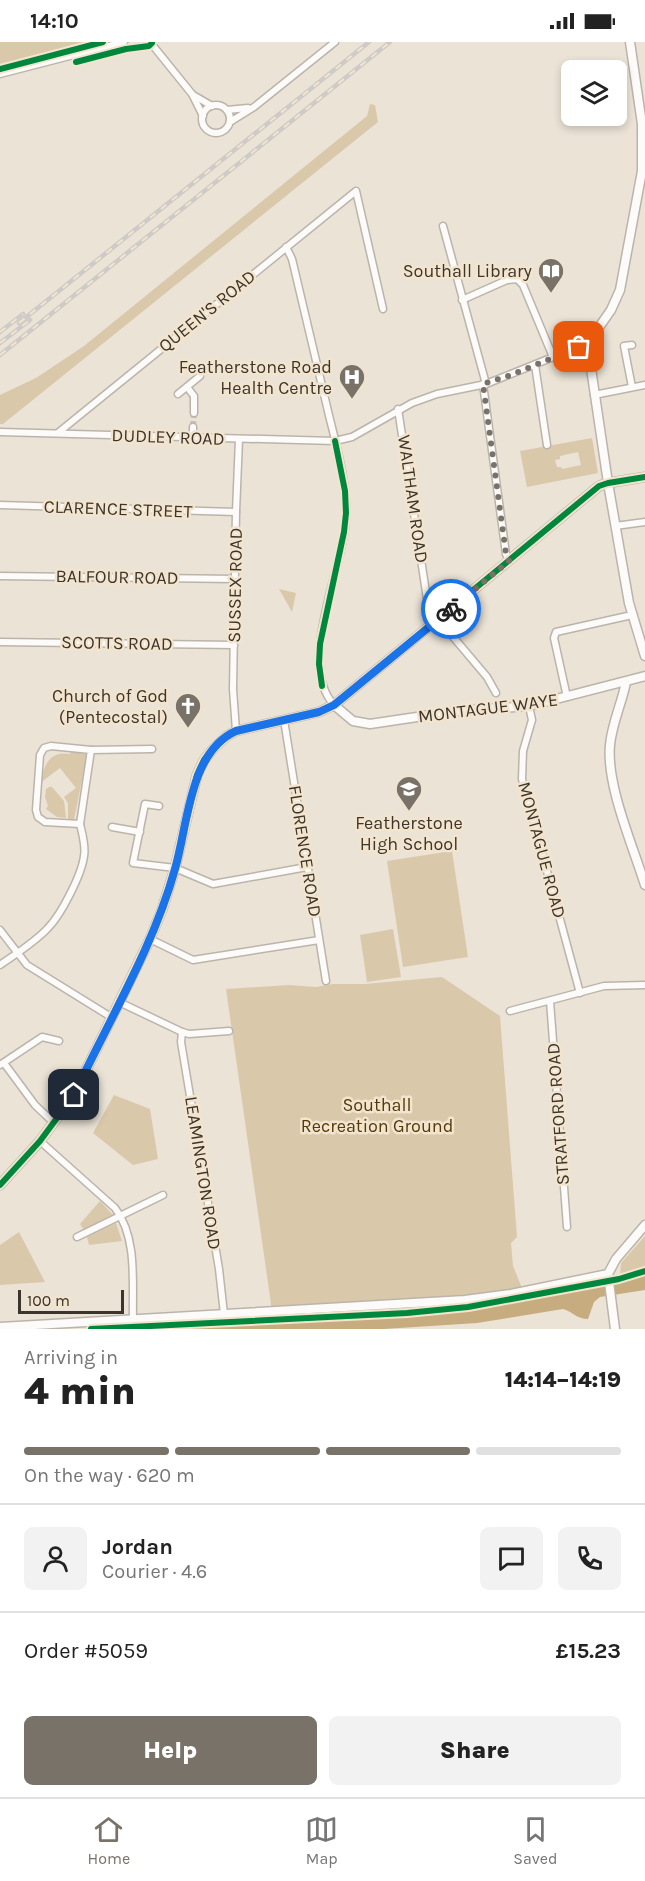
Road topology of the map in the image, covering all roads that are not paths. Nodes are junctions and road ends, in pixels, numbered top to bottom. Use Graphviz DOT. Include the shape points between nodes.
graph roads {
  1 [pos="124,42"];
  2 [pos="150,42"];
  3 [pos="335,42"];
  4 [pos="630,42"];
  5 [pos="0,74"];
  6 [pos="641,87"];
  7 [pos="192,94"];
  8 [pos="212,106"];
  9 [pos="254,107"];
  10 [pos="227,110"];
  11 [pos="203,116"];
  12 [pos="230,122"];
  13 [pos="644,171"];
  14 [pos="443,226"];
  15 [pos="286,247"];
  16 [pos="462,300"];
  17 [pos="383,309"];
  18 [pos="588,343"];
  19 [pos="632,345"];
  20 [pos="553,357"];
  21 [pos="535,365"];
  22 [pos="200,376"];
  23 [pos="484,384"];
  24 [pos="645,385"];
  25 [pos="187,387"];
  26 [pos="632,387"];
  27 [pos="177,394"];
  28 [pos="594,395"];
  29 [pos="398,409"];
  30 [pos="194,413"];
  31 [pos="193,427"];
  32 [pos="0,432"];
  33 [pos="58,432"];
  34 [pos="193,438"];
  35 [pos="240,439"];
  36 [pos="335,441"];
  37 [pos="547,445"];
  38 [pos="645,477"];
  39 [pos="608,483"];
  40 [pos="0,505"];
  41 [pos="236,512"];
  42 [pos="645,522"];
  43 [pos="615,526"];
  44 [pos="509,561"];
  45 [pos="0,576"];
  46 [pos="235,579"];
  47 [pos="632,615"];
  48 [pos="435,622"];
  49 [pos="0,642"];
  50 [pos="234,645"];
  51 [pos="645,656"];
  52 [pos="645,676"];
  53 [pos="626,682"];
  54 [pos="609,686"];
  55 [pos="496,693"];
  56 [pos="567,697"];
  57 [pos="334,705"];
  58 [pos="620,705"];
  59 [pos="530,706"];
  60 [pos="284,720"];
  61 [pos="236,731"];
  62 [pos="152,749"];
  63 [pos="92,750"];
  64 [pos="159,806"];
  65 [pos="80,824"];
  66 [pos="112,827"];
  67 [pos="140,832"];
  68 [pos="307,867"];
  69 [pos="175,868"];
  70 [pos="645,885"];
  71 [pos="0,930"];
  72 [pos="150,939"];
  73 [pos="319,939"];
  74 [pos="17,954"];
  75 [pos="0,965"];
  76 [pos="326,981"];
  77 [pos="645,985"];
  78 [pos="580,993"];
  79 [pos="550,1001"];
  80 [pos="119,1002"];
  81 [pos="510,1011"];
  82 [pos="111,1017"];
  83 [pos="229,1031"];
  84 [pos="182,1032"];
  85 [pos="59,1041"];
  86 [pos="2,1064"];
  87 [pos="54,1123"];
  88 [pos="40,1141"];
  89 [pos="0,1185"];
  90 [pos="163,1195"];
  91 [pos="121,1216"];
  92 [pos="645,1225"];
  93 [pos="567,1227"];
  94 [pos="77,1237"];
  95 [pos="609,1276"];
  96 [pos="225,1314"];
  97 [pos="133,1320"];
  98 [pos="0,1327"];
  99 [pos="615,1329"];
  1 -- 5 [label="street"];
  2 -- 7 [label="street"];
  3 -- 9 [label="street"];
  4 -- 6 [label="street"];
  6 -- 13 [label="street"];
  7 -- 8 [label="street"];
  7 -- 11 [label="street"];
  8 -- 10 [label="street"];
  8 -- 11 [label="street"];
  9 -- 10 [label="street"];
  9 -- 12 [label="street"];
  10 -- 12 [label="street"];
  11 -- 12 [label="street" via="204,125 215,132 223,131"];
  13 -- 18 [label="street" via="620,290"];
  14 -- 16 [label="street"];
  15 -- 17 [label="street, QUEEN'S ROAD" via="356,191"];
  15 -- 33 [label="street, QUEEN'S ROAD"];
  15 -- 36 [label="street"];
  16 -- 20 [label="street" via="517,279"];
  16 -- 23 [label="street"];
  18 -- 20 [label="street"];
  18 -- 28 [label="street"];
  19 -- 26 [label="street" via="624,346"];
  20 -- 21 [label="street"];
  21 -- 23 [label="street"];
  21 -- 37 [label="street"];
  22 -- 25 [label="street"];
  23 -- 29 [label="street" via="436,394"];
  23 -- 44 [label="street"];
  24 -- 26 [label="street"];
  25 -- 27 [label="street"];
  25 -- 30 [label="street" via="194,396"];
  26 -- 28 [label="street"];
  28 -- 39 [label="street"];
  29 -- 36 [label="street" via="352,437"];
  29 -- 48 [label="street, WALTHAM ROAD"];
  31 -- 34 [label="street"];
  32 -- 33 [label="street, DUDLEY ROAD"];
  33 -- 34 [label="street, DUDLEY ROAD"];
  34 -- 35 [label="street, DUDLEY ROAD"];
  35 -- 36 [label="street, DUDLEY ROAD"];
  35 -- 41 [label="street, SUSSEX ROAD"];
  36 -- 57 [label="street" via="346,513 319,654 322,686"];
  38 -- 39 [label="street"];
  39 -- 43 [label="street"];
  39 -- 44 [label="street" via="599,486"];
  40 -- 41 [label="street, CLARENCE STREET"];
  41 -- 46 [label="street, SUSSEX ROAD"];
  42 -- 43 [label="street"];
  43 -- 47 [label="street"];
  44 -- 48 [label="street"];
  45 -- 46 [label="street, BALFOUR ROAD"];
  46 -- 50 [label="street, SUSSEX ROAD"];
  47 -- 51 [label="street"];
  47 -- 56 [label="street" via="556,632"];
  48 -- 55 [label="street" via="487,677"];
  48 -- 57 [label="street"];
  49 -- 50 [label="street, SCOTTS ROAD"];
  50 -- 61 [label="street, SUSSEX ROAD"];
  52 -- 53 [label="street, MONTAGUE WAYE"];
  53 -- 54 [label="street, MONTAGUE WAYE"];
  53 -- 58 [label="street"];
  54 -- 56 [label="street, MONTAGUE WAYE"];
  54 -- 58 [label="street"];
  56 -- 59 [label="street, MONTAGUE WAYE"];
  57 -- 59 [label="street, MONTAGUE WAYE" via="347,718 361,724"];
  57 -- 60 [label="street"];
  58 -- 70 [label="street" via="610,748 611,775"];
  59 -- 78 [label="street, MONTAGUE ROAD" via="532,720 523,751 522,779"];
  60 -- 61 [label="street"];
  60 -- 68 [label="street, FLORENCE ROAD"];
  61 -- 69 [label="street" via="214,748 197,775"];
  62 -- 63 [label="street"];
  63 -- 65 [label="street"];
  63 -- 65 [label="street" via="51,746 40,755 38,817 45,822"];
  64 -- 67 [label="street" via="145,804"];
  65 -- 74 [label="street" via="84,856 70,894 50,926"];
  66 -- 67 [label="street"];
  67 -- 69 [label="street" via="133,863"];
  68 -- 69 [label="street" via="213,884"];
  68 -- 73 [label="street, FLORENCE ROAD"];
  69 -- 72 [label="street"];
  71 -- 74 [label="street"];
  72 -- 73 [label="street" via="193,960"];
  72 -- 80 [label="street"];
  73 -- 76 [label="street, FLORENCE ROAD"];
  74 -- 75 [label="street"];
  74 -- 82 [label="street" via="43,977"];
  77 -- 78 [label="street" via="607,986"];
  78 -- 79 [label="street"];
  79 -- 81 [label="street"];
  79 -- 93 [label="street, STRATFORD ROAD"];
  80 -- 82 [label="street"];
  80 -- 84 [label="street"];
  82 -- 87 [label="street" via="74,1095"];
  83 -- 84 [label="street"];
  84 -- 96 [label="street, LEAMINGTON ROAD"];
  85 -- 86 [label="street" via="42,1037"];
  86 -- 87 [label="street" via="34,1105"];
  87 -- 88 [label="street"];
  88 -- 89 [label="street"];
  88 -- 91 [label="street"];
  90 -- 91 [label="street"];
  91 -- 94 [label="street"];
  91 -- 97 [label="street" via="128,1231"];
  92 -- 95 [label="street" via="616,1259"];
  95 -- 96 [label="street" via="465,1300"];
  95 -- 99 [label="street"];
  96 -- 97 [label="street"];
  97 -- 98 [label="street"];
}
